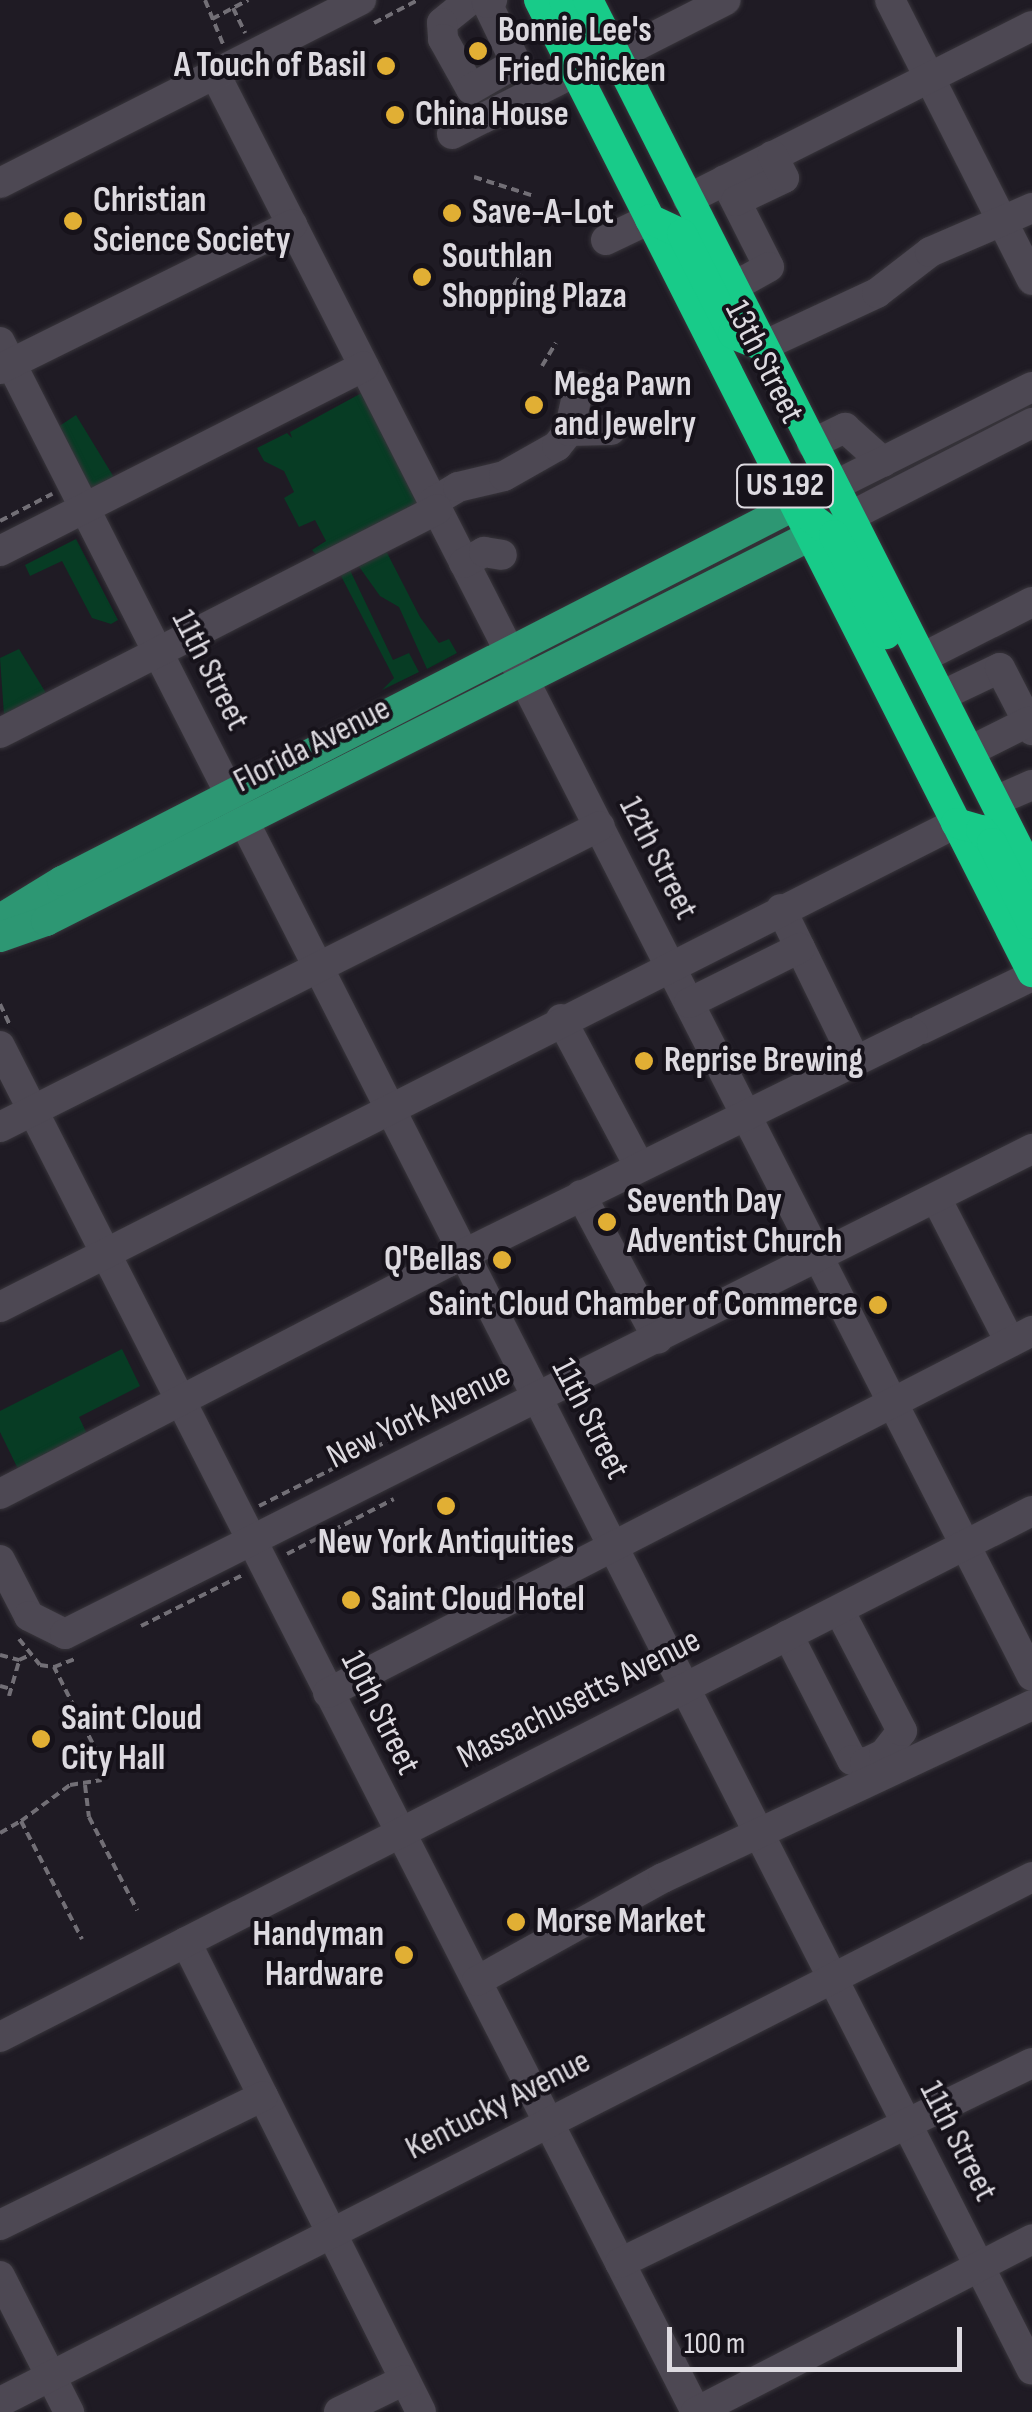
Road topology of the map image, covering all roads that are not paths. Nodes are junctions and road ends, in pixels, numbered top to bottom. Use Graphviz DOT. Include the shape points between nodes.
graph roads {
  1 [pos="361,0"];
  2 [pos="470,0"];
  3 [pos="492,0"];
  4 [pos="539,0"];
  5 [pos="564,0"];
  6 [pos="588,0"];
  7 [pos="726,0"];
  8 [pos="890,0"];
  9 [pos="1032,26"];
  10 [pos="616,56"];
  11 [pos="221,63"];
  12 [pos="575,72"];
  13 [pos="930,78"];
  14 [pos="452,134"];
  15 [pos="0,183"];
  16 [pos="731,190"];
  17 [pos="688,199"];
  18 [pos="1032,208"];
  19 [pos="650,219"];
  20 [pos="1004,224"];
  21 [pos="292,225"];
  22 [pos="751,230"];
  23 [pos="606,240"];
  24 [pos="713,247"];
  25 [pos="1032,280"];
  26 [pos="733,286"];
  27 [pos="763,346"];
  28 [pos="4,359"];
  29 [pos="364,366"];
  30 [pos="579,387"];
  31 [pos="1032,387"];
  32 [pos="739,395"];
  33 [pos="1032,423"];
  34 [pos="611,430"];
  35 [pos="569,431"];
  36 [pos="812,444"];
  37 [pos="884,462"];
  38 [pos="834,486"];
  39 [pos="435,505"];
  40 [pos="794,506"];
  41 [pos="84,508"];
  42 [pos="849,517"];
  43 [pos="810,536"];
  44 [pos="0,551"];
  45 [pos="502,556"];
  46 [pos="464,564"];
  47 [pos="639,585"];
  48 [pos="1032,602"];
  49 [pos="655,615"];
  50 [pos="509,651"];
  51 [pos="159,653"];
  52 [pos="922,658"];
  53 [pos="524,681"];
  54 [pos="886,686"];
  55 [pos="941,696"];
  56 [pos="1030,726"];
  57 [pos="0,732"];
  58 [pos="970,752"];
  59 [pos="1032,785"];
  60 [pos="232,792"];
  61 [pos="995,801"];
  62 [pos="247,820"];
  63 [pos="956,823"];
  64 [pos="600,826"];
  65 [pos="1032,875"];
  66 [pos="781,909"];
  67 [pos="0,919"];
  68 [pos="1032,924"];
  69 [pos="0,937"];
  70 [pos="800,948"];
  71 [pos="669,964"];
  72 [pos="320,966"];
  73 [pos="1032,974"];
  74 [pos="688,1002"];
  75 [pos="561,1018"];
  76 [pos="0,1046"];
  77 [pos="855,1060"];
  78 [pos="391,1105"];
  79 [pos="32,1110"];
  80 [pos="745,1114"];
  81 [pos="0,1128"];
  82 [pos="1032,1149"];
  83 [pos="639,1166"];
  84 [pos="582,1195"];
  85 [pos="936,1198"];
  86 [pos="104,1253"];
  87 [pos="465,1254"];
  88 [pos="818,1258"];
  89 [pos="0,1306"];
  90 [pos="1021,1337"];
  91 [pos="658,1339"];
  92 [pos="178,1400"];
  93 [pos="536,1400"];
  94 [pos="892,1402"];
  95 [pos="0,1494"];
  96 [pos="1032,1511"];
  97 [pos="965,1545"];
  98 [pos="612,1546"];
  99 [pos="256,1554"];
  100 [pos="0,1560"];
  101 [pos="839,1610"];
  102 [pos="788,1635"];
  103 [pos="1032,1676"];
  104 [pos="686,1687"];
  105 [pos="328,1693"];
  106 [pos="1032,1704"];
  107 [pos="400,1832"];
  108 [pos="761,1834"];
  109 [pos="1032,1878"];
  110 [pos="186,1942"];
  111 [pos="833,1978"];
  112 [pos="478,1981"];
  113 [pos="0,2037"];
  114 [pos="1032,2063"];
  115 [pos="263,2096"];
  116 [pos="549,2121"];
  117 [pos="909,2128"];
  118 [pos="0,2225"];
  119 [pos="331,2233"];
  120 [pos="1032,2239"];
  121 [pos="620,2263"];
  122 [pos="979,2265"];
  123 [pos="0,2276"];
  124 [pos="1032,2370"];
  125 [pos="51,2376"];
  126 [pos="405,2380"];
  127 [pos="0,2402"];
  128 [pos="68,2412"];
  129 [pos="339,2412"];
  130 [pos="421,2412"];
  131 [pos="696,2412"];
  1 -- 11 [label="street"];
  2 -- 3 [label="street" via="442,23 443,39 470,89 516,63 487,3"];
  4 -- 12 [label="highway, 13th Street / US 192"];
  5 -- 10 [label="highway" via="581,33"];
  6 -- 10 [label="highway, 13th Street / US 192"];
  7 -- 10 [label="street"];
  8 -- 13 [label="street"];
  9 -- 13 [label="street"];
  10 -- 17 [label="highway, 13th Street / US 192"];
  11 -- 15 [label="street"];
  11 -- 21 [label="street, 12th Street"];
  12 -- 14 [label="street"];
  12 -- 17 [label="highway" via="604,90 653,188"];
  12 -- 19 [label="highway, 13th Street / US 192"];
  13 -- 16 [label="street" via="773,156"];
  13 -- 20 [label="street"];
  16 -- 17 [label="street"];
  16 -- 22 [label="street"];
  17 -- 24 [label="highway, 13th Street / US 192"];
  18 -- 20 [label="street"];
  19 -- 23 [label="street"];
  19 -- 27 [label="highway" via="682,234 733,334"];
  19 -- 32 [label="highway, 13th Street / US 192"];
  20 -- 25 [label="street"];
  20 -- 27 [label="street" via="930,252 877,293"];
  21 -- 28 [label="street"];
  21 -- 29 [label="street, 12th Street"];
  22 -- 24 [label="street"];
  22 -- 26 [label="street" via="769,268"];
  24 -- 26 [label="highway, 13th Street / US 192"];
  26 -- 27 [label="highway, 13th Street / US 192"];
  27 -- 36 [label="highway, 13th Street / US 192"];
  28 -- 41 [label="street, 11th Street"];
  29 -- 39 [label="street, 12th Street"];
  29 -- 41 [label="street"];
  30 -- 35 [label="street"];
  31 -- 37 [label="street"];
  32 -- 40 [label="highway, 13th Street / US 192"];
  32 -- 42 [label="highway" via="761,400 800,478"];
  33 -- 42 [label="street"];
  34 -- 35 [label="street"];
  35 -- 39 [label="street" via="504,476 458,487"];
  36 -- 37 [label="street" via="844,428"];
  36 -- 38 [label="highway, 13th Street / US 192"];
  37 -- 38 [label="street"];
  38 -- 42 [label="highway, 13th Street / US 192"];
  39 -- 46 [label="street, 12th Street"];
  39 -- 51 [label="street"];
  40 -- 43 [label="highway, 13th Street / US 192"];
  40 -- 47 [label="main road, Florida Avenue"];
  40 -- 52 [label="highway" via="834,536 887,636"];
  41 -- 44 [label="street"];
  41 -- 51 [label="street, 11th Street"];
  42 -- 52 [label="highway, 13th Street / US 192"];
  43 -- 49 [label="main road, Florida Avenue"];
  43 -- 54 [label="highway, 13th Street / US 192"];
  45 -- 46 [label="street" via="484,552"];
  46 -- 50 [label="street, 12th Street"];
  47 -- 49 [label="street"];
  47 -- 50 [label="main road, Florida Avenue"];
  48 -- 52 [label="street"];
  49 -- 53 [label="main road, Florida Avenue"];
  50 -- 53 [label="street, 12th Street"];
  50 -- 60 [label="main road, Florida Avenue"];
  51 -- 57 [label="street"];
  51 -- 60 [label="street, 11th Street"];
  52 -- 55 [label="highway, 13th Street / US 192"];
  53 -- 62 [label="main road, Florida Avenue"];
  53 -- 64 [label="street, 12th Street"];
  54 -- 61 [label="highway" via="906,691 960,790"];
  54 -- 63 [label="highway, 13th Street / US 192"];
  55 -- 56 [label="street" via="1000,668"];
  55 -- 58 [label="highway, 13th Street / US 192"];
  56 -- 58 [label="street"];
  58 -- 61 [label="highway, 13th Street / US 192"];
  59 -- 61 [label="street"];
  60 -- 62 [label="street, 11th Street"];
  60 -- 67 [label="main road, Florida Avenue"];
  61 -- 65 [label="highway, 13th Street / US 192"];
  62 -- 69 [label="main road, Florida Avenue" via="46,921"];
  62 -- 72 [label="street, 11th Street"];
  63 -- 66 [label="street"];
  63 -- 68 [label="highway" via="980,830 992,843"];
  63 -- 73 [label="highway, 13th Street / US 192"];
  64 -- 71 [label="street, 12th Street"];
  64 -- 72 [label="street"];
  66 -- 70 [label="street"];
  66 -- 71 [label="street"];
  70 -- 74 [label="street"];
  70 -- 77 [label="street"];
  71 -- 74 [label="street, 12th Street"];
  71 -- 75 [label="street"];
  72 -- 78 [label="street, 11th Street"];
  72 -- 79 [label="street"];
  73 -- 77 [label="street"];
  74 -- 80 [label="street, 12th Street"];
  75 -- 78 [label="street"];
  75 -- 83 [label="street"];
  76 -- 79 [label="street, 10th Street"];
  77 -- 80 [label="street"];
  78 -- 86 [label="street"];
  78 -- 87 [label="street, 11th Street"];
  79 -- 81 [label="street"];
  79 -- 86 [label="street, 10th Street"];
  80 -- 83 [label="street"];
  80 -- 88 [label="street, 12th Street"];
  82 -- 85 [label="street, New York Avenue"];
  83 -- 84 [label="street"];
  84 -- 87 [label="street"];
  84 -- 91 [label="street"];
  85 -- 88 [label="street, New York Avenue"];
  85 -- 90 [label="street"];
  86 -- 89 [label="street"];
  86 -- 92 [label="street, 10th Street"];
  87 -- 92 [label="street"];
  87 -- 93 [label="street, 11th Street"];
  88 -- 91 [label="street, New York Avenue"];
  88 -- 94 [label="street, 12th Street"];
  90 -- 94 [label="street"];
  91 -- 93 [label="street, New York Avenue"];
  92 -- 95 [label="street"];
  92 -- 99 [label="street, 10th Street"];
  93 -- 98 [label="street, 11th Street"];
  93 -- 99 [label="street, New York Avenue"];
  94 -- 97 [label="street, 12th Street"];
  94 -- 98 [label="street"];
  96 -- 97 [label="street, Massachusetts Avenue"];
  97 -- 101 [label="street, Massachusetts Avenue"];
  97 -- 103 [label="street, 12th Street"];
  98 -- 104 [label="street, 11th Street"];
  98 -- 105 [label="street"];
  99 -- 100 [label="street, New York Avenue" via="65,1634 29,1616"];
  99 -- 105 [label="street, 10th Street"];
  101 -- 102 [label="street, Massachusetts Avenue"];
  101 -- 102 [label="street" via="902,1731 884,1754 865,1763 852,1760"];
  102 -- 104 [label="street, Massachusetts Avenue"];
  104 -- 107 [label="street, Massachusetts Avenue"];
  104 -- 108 [label="street, 11th Street"];
  105 -- 107 [label="street, 10th Street"];
  106 -- 108 [label="street"];
  107 -- 110 [label="street, Massachusetts Avenue"];
  107 -- 112 [label="street, 10th Street"];
  108 -- 111 [label="street, 11th Street"];
  108 -- 112 [label="street" via="663,1878"];
  109 -- 111 [label="street, Kentucky Avenue"];
  110 -- 113 [label="street, Massachusetts Avenue"];
  110 -- 115 [label="street"];
  111 -- 116 [label="street, Kentucky Avenue"];
  111 -- 117 [label="street, 11th Street"];
  112 -- 116 [label="street, 10th Street"];
  114 -- 117 [label="street"];
  115 -- 118 [label="street"];
  115 -- 119 [label="street"];
  116 -- 119 [label="street, Kentucky Avenue"];
  116 -- 121 [label="street, 10th Street"];
  117 -- 121 [label="street"];
  117 -- 122 [label="street, 11th Street"];
  119 -- 125 [label="street, Kentucky Avenue"];
  119 -- 126 [label="street"];
  120 -- 122 [label="street"];
  121 -- 131 [label="street, 10th Street"];
  122 -- 124 [label="street, 11th Street"];
  122 -- 131 [label="street"];
  123 -- 125 [label="street"];
  125 -- 127 [label="street, Kentucky Avenue"];
  125 -- 128 [label="street"];
  126 -- 129 [label="street"];
  126 -- 130 [label="street"];
}
